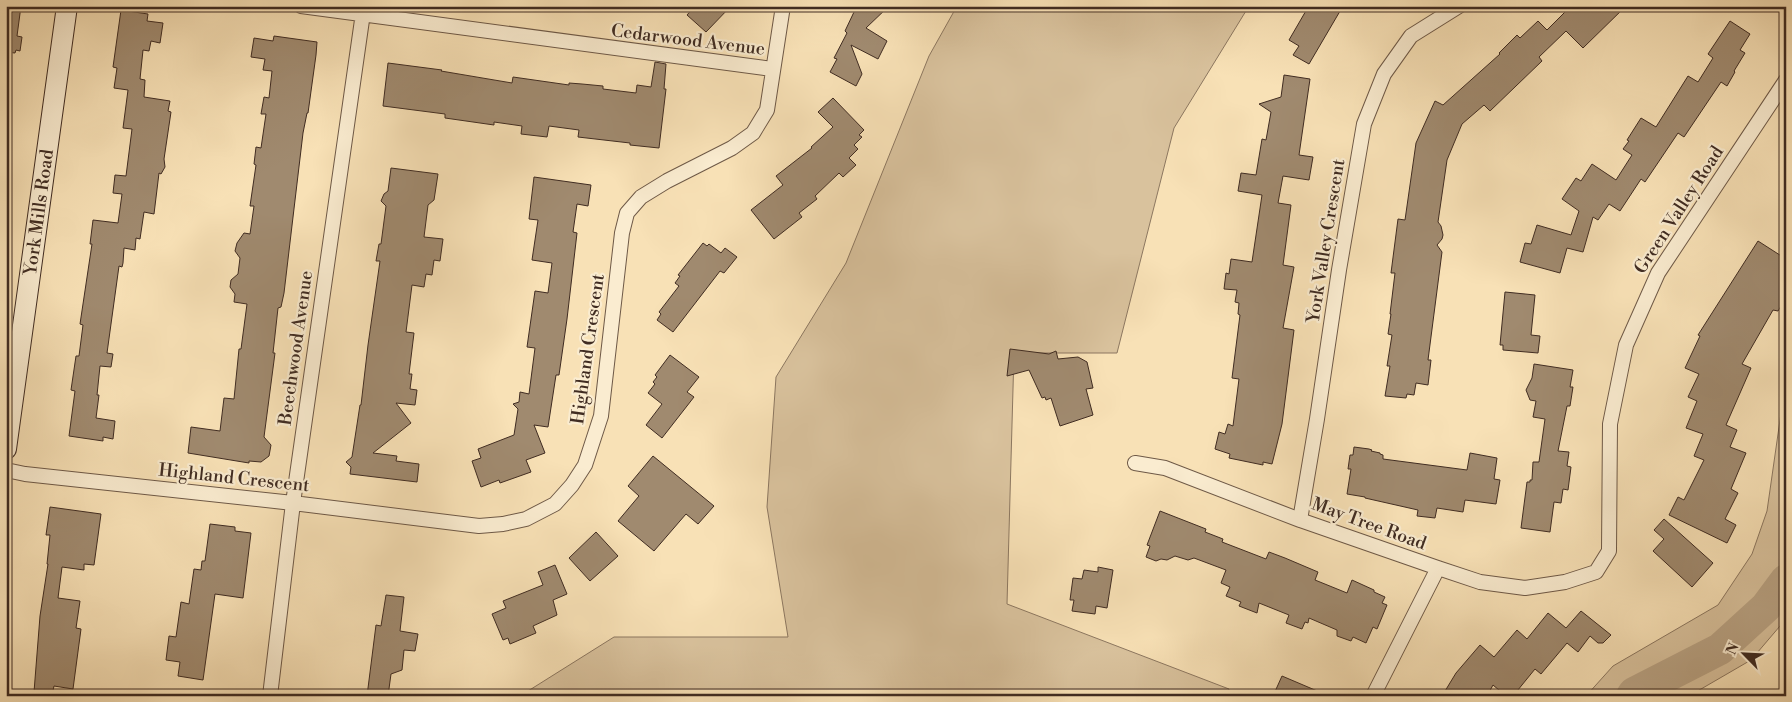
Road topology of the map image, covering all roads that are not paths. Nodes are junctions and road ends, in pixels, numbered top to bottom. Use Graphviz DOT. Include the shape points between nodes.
graph roads {
  1 [pos="67,6"];
  2 [pos="301,6"];
  3 [pos="783,6"];
  4 [pos="1460,6"];
  5 [pos="363,11"];
  6 [pos="772,70"];
  7 [pos="1786,80"];
  8 [pos="6,449"];
  9 [pos="1136,463"];
  10 [pos="6,470"];
  11 [pos="293,503"];
  12 [pos="1300,520"];
  13 [pos="1438,568"];
  14 [pos="1596,572"];
  15 [pos="270,696"];
  16 [pos="1373,696"];
  1 -- 8 [label="main road, York Mills Road"];
  2 -- 5 [label="street, Cedarwood Avenue"];
  3 -- 6 [label="street, Highland Crescent"];
  4 -- 12 [label="street, York Valley Crescent" via="1411,36 1384,74 1364,124"];
  5 -- 6 [label="street, Cedarwood Avenue"];
  5 -- 11 [label="street, Beechwood Avenue"];
  6 -- 11 [label="street, Highland Crescent" via="767,110 753,133 732,148 641,197 627,214 622,233 601,416 585,466 555,504 526,519 478,526"];
  7 -- 14 [label="street, Green Valley Road" via="1658,273 1626,345 1610,424 1609,551"];
  9 -- 12 [label="street, May Tree Road" via="1165,468"];
  10 -- 11 [label="street, Highland Crescent"];
  11 -- 15 [label="street, Beechwood Avenue"];
  12 -- 13 [label="street, May Tree Road"];
  13 -- 14 [label="street, May Tree Road" via="1480,582 1525,588 1565,582"];
  13 -- 16 [label="street"];
}
